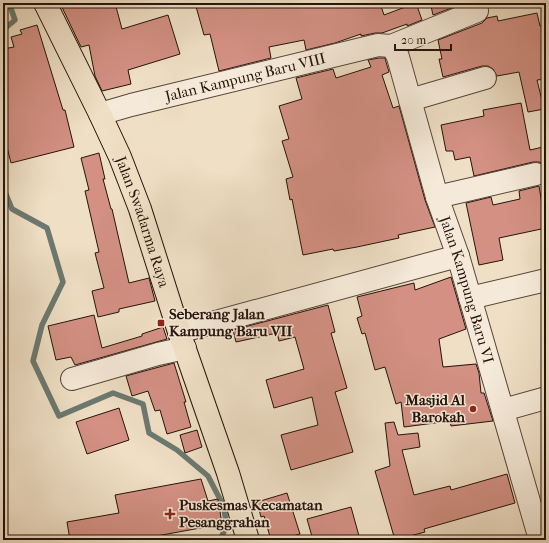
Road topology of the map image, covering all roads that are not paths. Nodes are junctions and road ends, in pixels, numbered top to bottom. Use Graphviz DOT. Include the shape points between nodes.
graph roads {
  1 [pos="45,3"];
  2 [pos="477,11"];
  3 [pos="391,46"];
  4 [pos="485,78"];
  5 [pos="410,100"];
  6 [pos="100,114"];
  7 [pos="536,174"];
  8 [pos="437,197"];
  9 [pos="458,256"];
  10 [pos="546,280"];
  11 [pos="470,298"];
  12 [pos="182,340"];
  13 [pos="72,379"];
  14 [pos="546,398"];
  15 [pos="502,410"];
  16 [pos="536,536"];
  17 [pos="248,540"];
  1 -- 6 [label="main road, Jalan Swadarma Raya"];
  2 -- 3 [label="street"];
  3 -- 5 [label="street, Jalan Kampung Baru VI" via="398,57"];
  3 -- 6 [label="street, Jalan Kampung Baru VIII" via="378,45"];
  4 -- 5 [label="street"];
  5 -- 8 [label="street, Jalan Kampung Baru VI"];
  6 -- 12 [label="main road, Jalan Swadarma Raya" via="140,209"];
  7 -- 8 [label="street"];
  8 -- 9 [label="street, Jalan Kampung Baru VI"];
  9 -- 11 [label="street, Jalan Kampung Baru VI"];
  9 -- 12 [label="street"];
  10 -- 11 [label="street"];
  11 -- 15 [label="street, Jalan Kampung Baru VI"];
  12 -- 13 [label="street" via="158,354"];
  12 -- 17 [label="main road, Jalan Swadarma Raya" via="228,473"];
  14 -- 15 [label="street"];
  15 -- 16 [label="street, Jalan Kampung Baru VI"];
}
